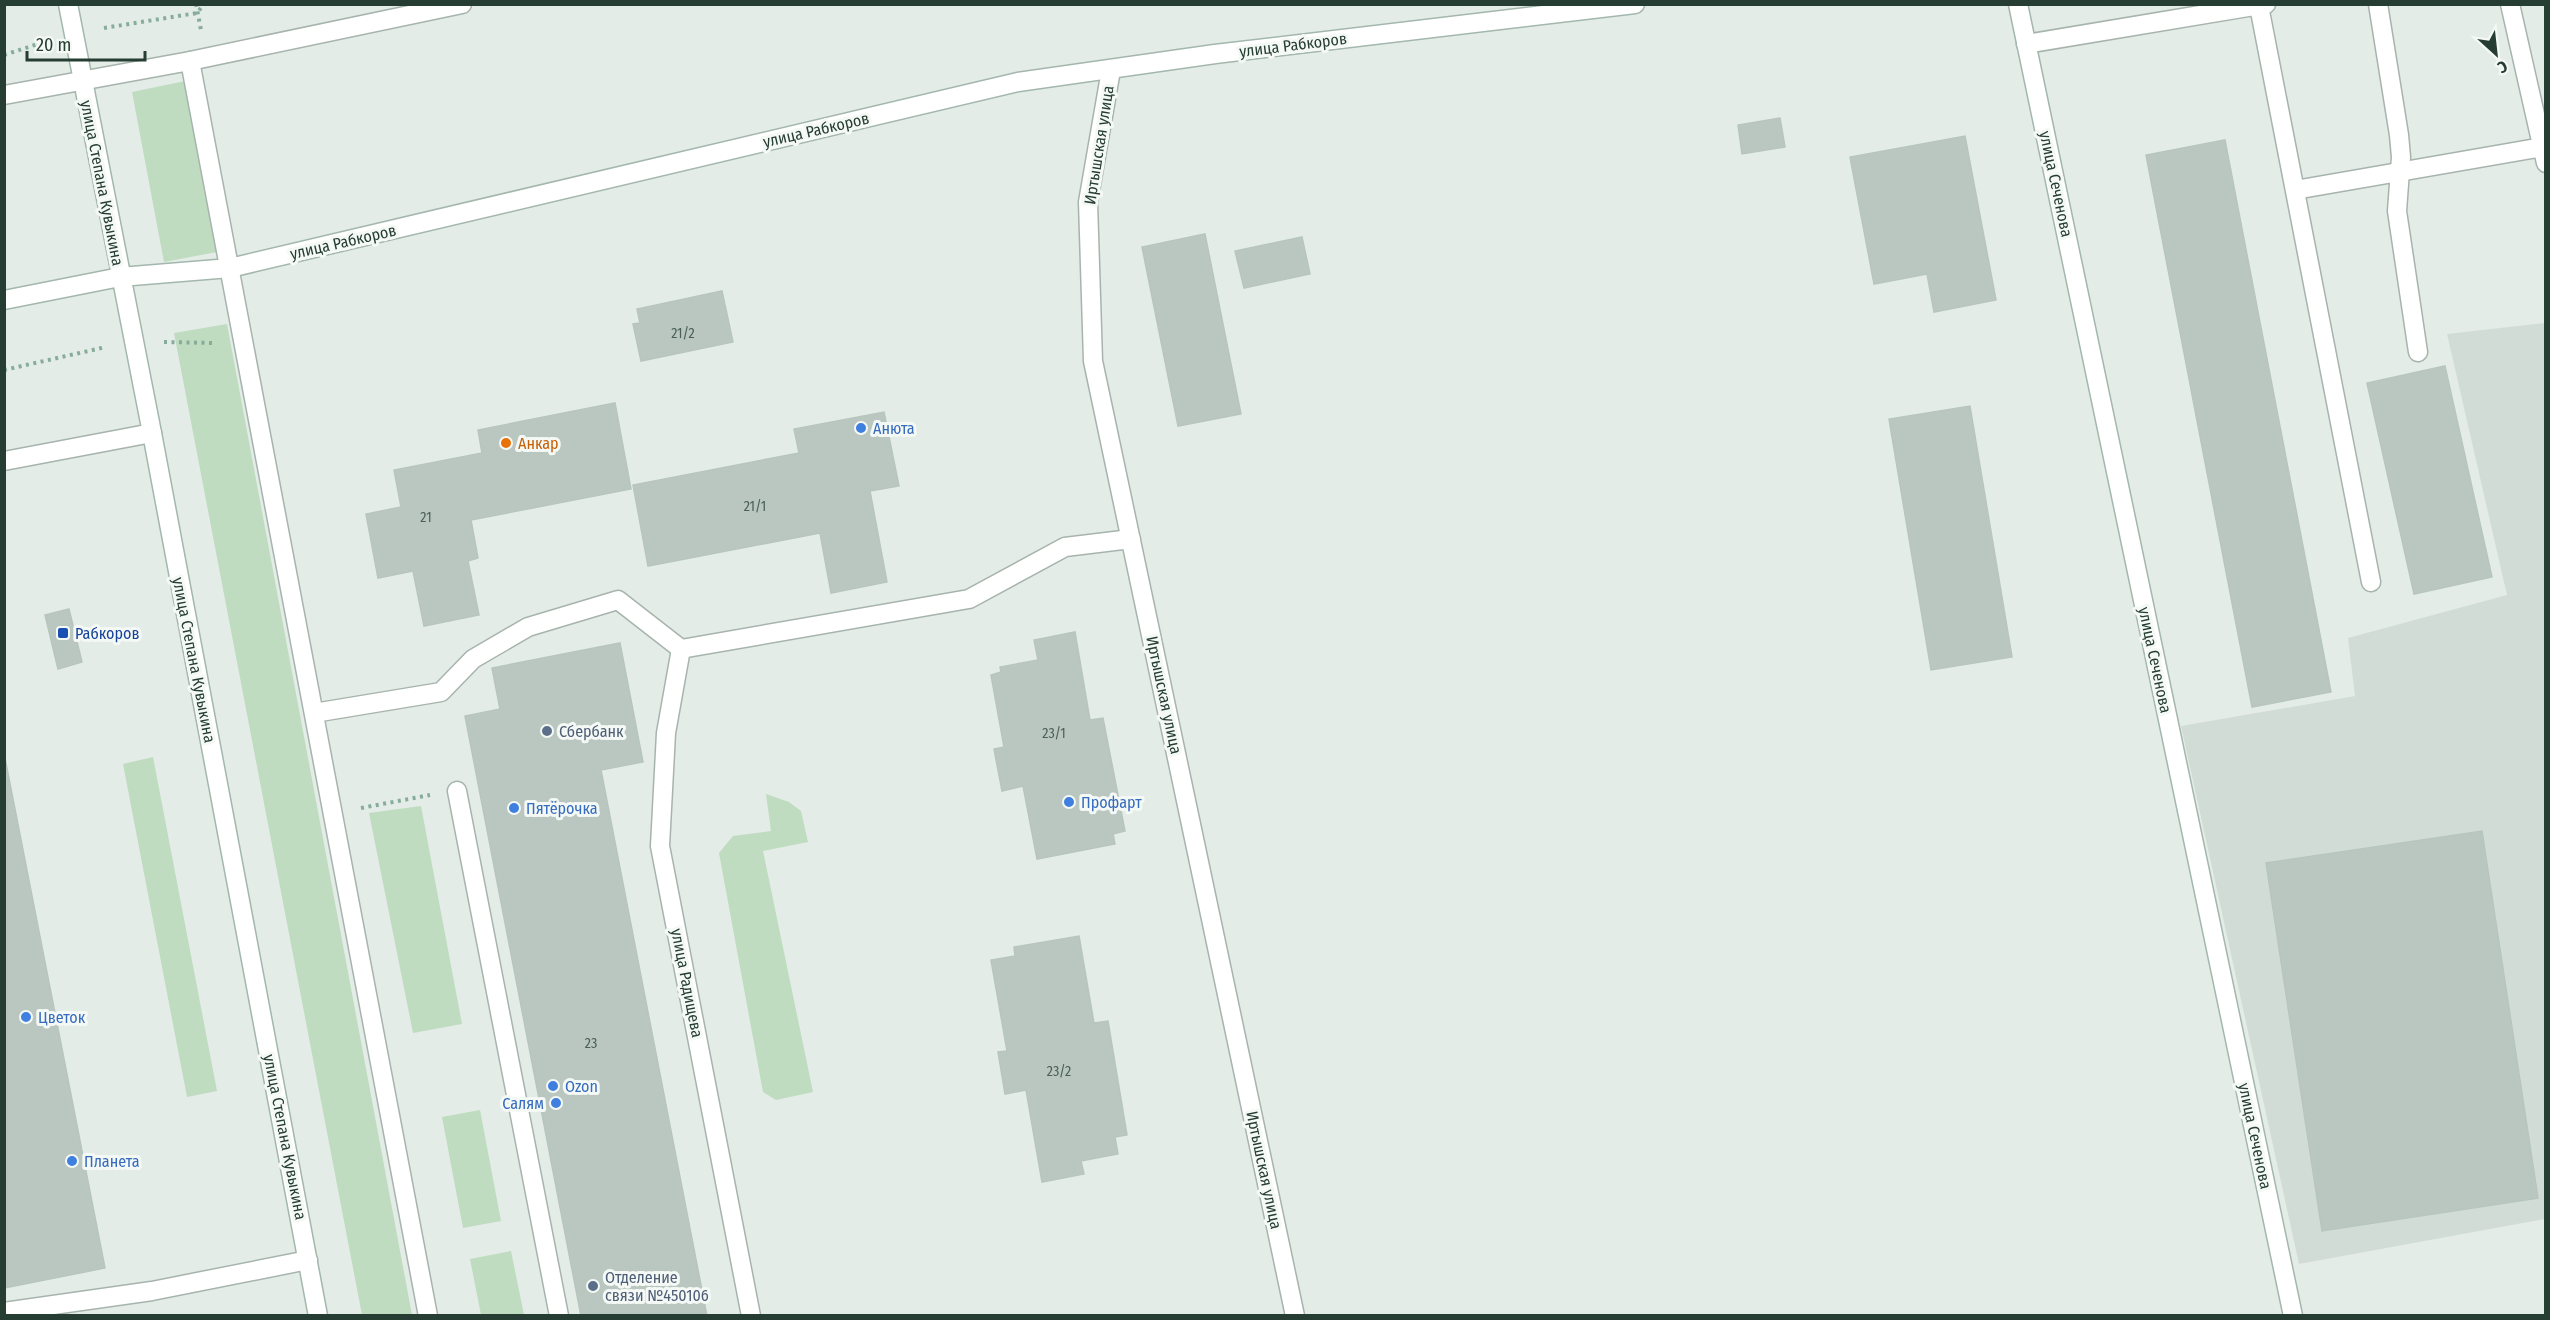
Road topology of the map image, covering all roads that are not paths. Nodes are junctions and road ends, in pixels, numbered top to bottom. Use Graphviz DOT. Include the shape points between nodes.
graph roads {
  1 [pos="68,4"];
  2 [pos="462,4"];
  3 [pos="1635,4"];
  4 [pos="2018,4"];
  5 [pos="2378,4"];
  6 [pos="2510,4"];
  7 [pos="2263,5"];
  8 [pos="2026,44"];
  9 [pos="190,60"];
  10 [pos="1111,70"];
  11 [pos="83,80"];
  12 [pos="4,95"];
  13 [pos="2544,155"];
  14 [pos="2400,172"];
  15 [pos="2295,190"];
  16 [pos="230,268"];
  17 [pos="120,277"];
  18 [pos="4,300"];
  19 [pos="2418,352"];
  20 [pos="152,433"];
  21 [pos="4,461"];
  22 [pos="1131,539"];
  23 [pos="2371,582"];
  24 [pos="681,649"];
  25 [pos="314,713"];
  26 [pos="457,791"];
  27 [pos="308,1260"];
  28 [pos="4,1312"];
  29 [pos="318,1316"];
  30 [pos="428,1316"];
  31 [pos="559,1316"];
  32 [pos="751,1316"];
  33 [pos="1295,1316"];
  34 [pos="2293,1316"];
  1 -- 11 [label="street, улица Степана Кувыкина"];
  2 -- 9 [label="street"];
  3 -- 10 [label="street, улица Рабкоров"];
  4 -- 8 [label="street, улица Сеченова"];
  5 -- 14 [label="street" via="2399,135"];
  6 -- 13 [label="street"];
  7 -- 8 [label="street"];
  7 -- 15 [label="street"];
  8 -- 34 [label="street, улица Сеченова"];
  9 -- 11 [label="street"];
  9 -- 16 [label="street"];
  10 -- 16 [label="street, улица Рабкоров" via="1018,82"];
  10 -- 22 [label="street, Иртышская улица" via="1088,202 1093,362"];
  11 -- 12 [label="street"];
  11 -- 17 [label="street, улица Степана Кувыкина"];
  13 -- 14 [label="street"];
  14 -- 15 [label="street"];
  14 -- 19 [label="street" via="2397,211"];
  15 -- 23 [label="street"];
  16 -- 17 [label="street, улица Рабкоров"];
  16 -- 25 [label="street"];
  17 -- 18 [label="street, улица Рабкоров"];
  17 -- 20 [label="street, улица Степана Кувыкина"];
  20 -- 21 [label="street"];
  20 -- 27 [label="street, улица Степана Кувыкина"];
  22 -- 24 [label="street" via="1065,547 969,599"];
  22 -- 33 [label="street, Иртышская улица"];
  24 -- 25 [label="street" via="618,600 528,627 472,659 441,692"];
  24 -- 32 [label="street, улица Радищева" via="666,733 660,846"];
  25 -- 30 [label="street"];
  26 -- 31 [label="street"];
  27 -- 28 [label="street" via="152,1291"];
  27 -- 29 [label="street, улица Степана Кувыкина"];
}
